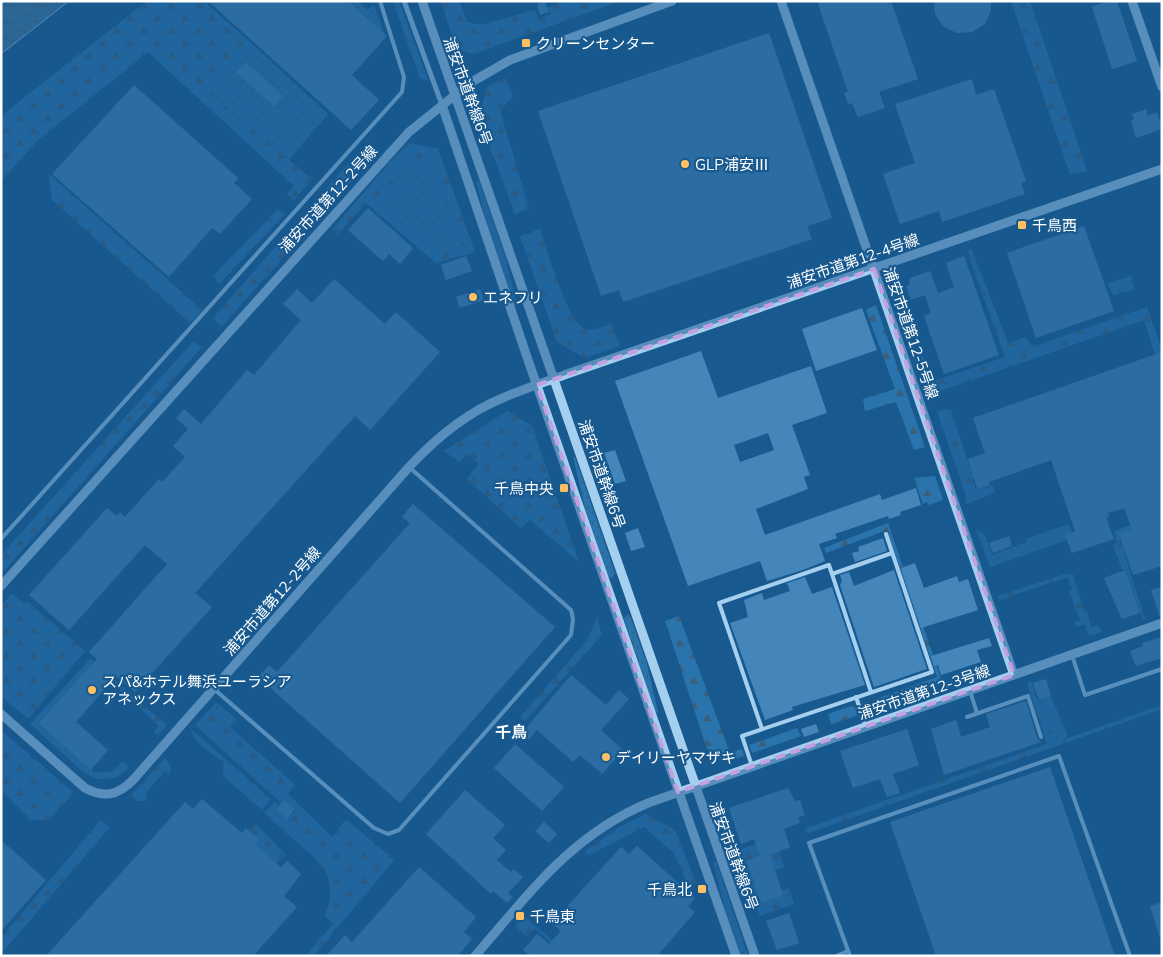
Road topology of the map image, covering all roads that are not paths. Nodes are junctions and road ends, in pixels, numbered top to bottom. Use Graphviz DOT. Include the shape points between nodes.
graph roads {
  1 [pos="380,1"];
  2 [pos="404,1"];
  3 [pos="422,1"];
  4 [pos="672,1"];
  5 [pos="781,1"];
  6 [pos="1132,1"];
  7 [pos="1162,87"];
  8 [pos="454,96"];
  9 [pos="442,105"];
  10 [pos="1162,169"];
  11 [pos="874,269"];
  12 [pos="554,379"];
  13 [pos="537,385"];
  14 [pos="409,467"];
  15 [pos="886,534"];
  16 [pos="1,538"];
  17 [pos="892,553"];
  18 [pos="832,574"];
  19 [pos="1,586"];
  20 [pos="1162,624"];
  21 [pos="1071,654"];
  22 [pos="1162,669"];
  23 [pos="1014,675"];
  24 [pos="213,688"];
  25 [pos="969,691"];
  26 [pos="871,692"];
  27 [pos="856,697"];
  28 [pos="977,713"];
  29 [pos="1,714"];
  30 [pos="967,717"];
  31 [pos="866,727"];
  32 [pos="762,729"];
  33 [pos="1041,737"];
  34 [pos="752,766"];
  35 [pos="695,786"];
  36 [pos="678,792"];
  37 [pos="849,954"];
  38 [pos="475,956"];
  39 [pos="736,956"];
  40 [pos="755,956"];
  41 [pos="836,956"];
  42 [pos="1130,956"];
  1 -- 16 [label="lane" via="404,77 402,92"];
  2 -- 9 [label="street, 浦安市道幹線6号"];
  3 -- 8 [label="street, 浦安市道幹線6号"];
  4 -- 8 [label="street, 浦安市道第12-2号線" via="528,52 486,73"];
  5 -- 11 [label="street, 浦安市道第12-5号線"];
  6 -- 7 [label="street"];
  8 -- 9 [label="street, 浦安市道第12-2号線"];
  8 -- 12 [label="street, 浦安市道幹線6号"];
  9 -- 13 [label="street, 浦安市道幹線6号"];
  9 -- 19 [label="street, 浦安市道第12-2号線" via="392,148"];
  10 -- 11 [label="street, 浦安市道第12-4号線"];
  11 -- 12 [label="street, 浦安市道第12-4号線"];
  11 -- 23 [label="street, 浦安市道第12-5号線"];
  12 -- 13 [label="street, 浦安市道第12-2号線"];
  12 -- 35 [label="street, 浦安市道幹線6号"];
  13 -- 14 [label="street, 浦安市道第12-2号線" via="503,397 463,420 437,439"];
  13 -- 36 [label="street, 浦安市道幹線6号"];
  14 -- 24 [label="street, 浦安市道第12-2号線"];
  14 -- 24 [label="lane" via="571,610 573,619 571,635 399,830 388,834 374,828"];
  15 -- 17 [label="lane"];
  17 -- 18 [label="lane"];
  17 -- 26 [label="lane" via="932,672"];
  18 -- 26 [label="lane"];
  18 -- 32 [label="lane" via="830,565 719,603"];
  20 -- 21 [label="street, 浦安市道第12-3号線"];
  21 -- 22 [label="lane" via="1085,695"];
  21 -- 23 [label="street, 浦安市道第12-3号線"];
  23 -- 25 [label="street, 浦安市道第12-3号線"];
  24 -- 29 [label="street, 浦安市道第12-2号線" via="124,789 109,795 85,788"];
  25 -- 28 [label="lane"];
  25 -- 31 [label="street, 浦安市道第12-3号線"];
  26 -- 27 [label="lane"];
  27 -- 31 [label="lane"];
  27 -- 32 [label="lane"];
  28 -- 30 [label="lane"];
  28 -- 33 [label="lane" via="1028,696"];
  31 -- 34 [label="street, 浦安市道第12-3号線"];
  32 -- 34 [label="lane" via="742,736"];
  34 -- 35 [label="street, 浦安市道第12-3号線"];
  35 -- 36 [label="street, 浦安市道第12-3号線"];
  35 -- 40 [label="street, 浦安市道幹線6号"];
  36 -- 38 [label="street, 浦安市道第12-3号線" via="616,817 576,845"];
  36 -- 39 [label="street, 浦安市道幹線6号"];
  37 -- 41 [label="lane"];
  37 -- 42 [label="lane" via="809,843 1059,756"];
}
